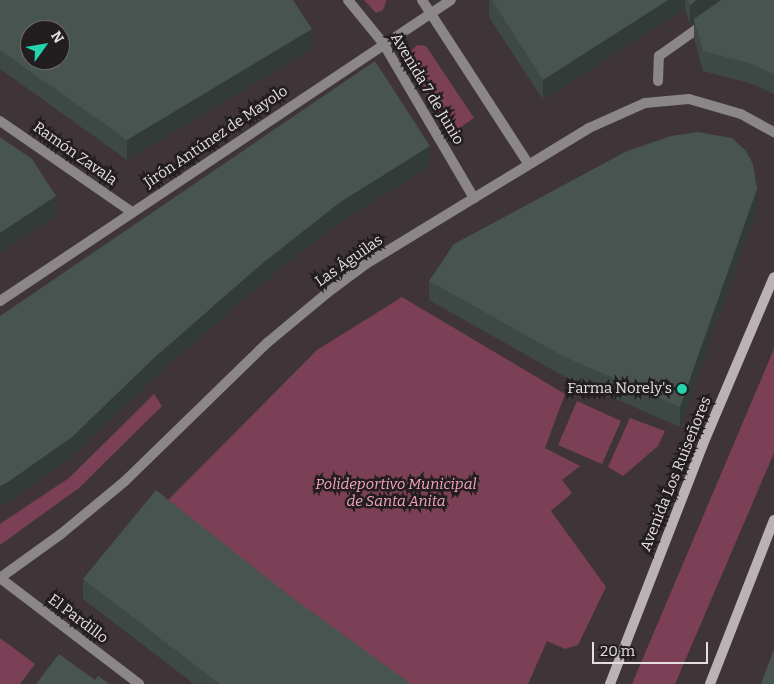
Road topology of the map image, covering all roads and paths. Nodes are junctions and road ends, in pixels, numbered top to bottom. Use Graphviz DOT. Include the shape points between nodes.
graph roads {
  1 [pos="348,0"];
  2 [pos="422,0"];
  3 [pos="451,0"];
  4 [pos="432,11"];
  5 [pos="714,17"];
  6 [pos="383,42"];
  7 [pos="658,81"];
  8 [pos="0,121"];
  9 [pos="774,132"];
  10 [pos="528,163"];
  11 [pos="474,198"];
  12 [pos="132,212"];
  13 [pos="774,277"];
  14 [pos="0,301"];
  15 [pos="774,520"];
  16 [pos="0,578"];
  17 [pos="139,684"];
  18 [pos="610,684"];
  19 [pos="710,684"];
  1 -- 6 [label="street, Avenida 7 de Junio"];
  2 -- 4 [label="street"];
  3 -- 4 [label="street, Jirón Antúnez de Mayolo"];
  4 -- 6 [label="street, Jirón Antúnez de Mayolo"];
  4 -- 10 [label="street"];
  5 -- 7 [label="street" via="660,56"];
  6 -- 11 [label="street, Avenida 7 de Junio"];
  6 -- 12 [label="street, Jirón Antúnez de Mayolo"];
  8 -- 12 [label="street, Ramón Zavala"];
  9 -- 10 [label="street, Las Águilas" via="741,114 689,98 646,103 589,128"];
  10 -- 11 [label="street, Las Águilas"];
  11 -- 16 [label="street, Las Águilas" via="366,264 327,293 268,343 125,481 61,534"];
  12 -- 14 [label="street, Jirón Antúnez de Mayolo"];
  13 -- 18 [label="main road, Avenida Los Ruiseñores" via="707,436"];
  15 -- 19 [label="main road"];
  16 -- 17 [label="street, El Pardillo"];
}
